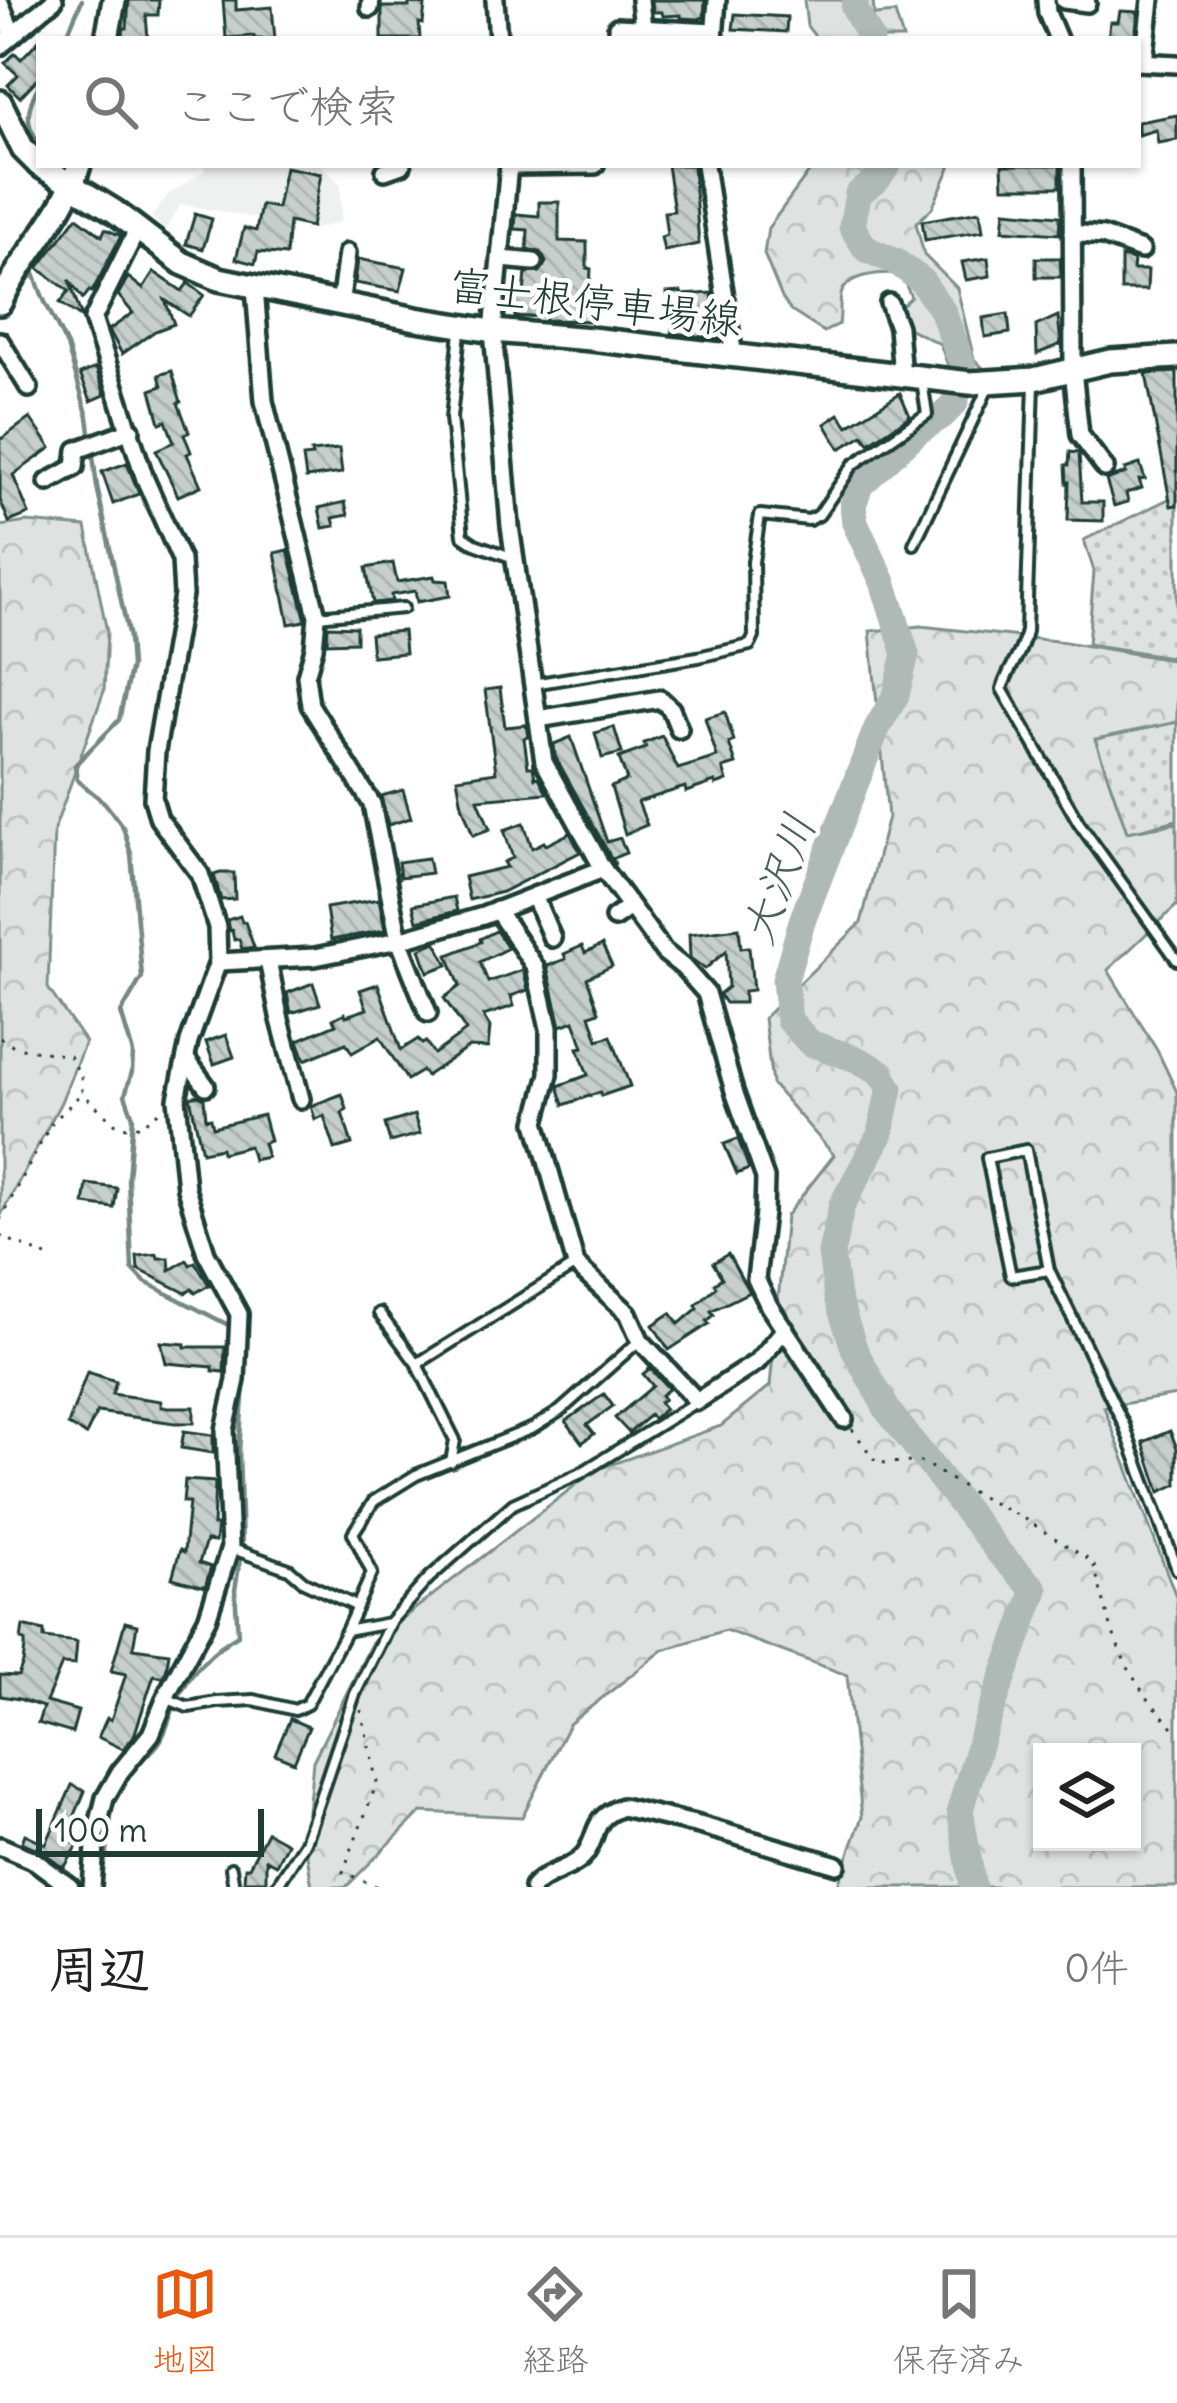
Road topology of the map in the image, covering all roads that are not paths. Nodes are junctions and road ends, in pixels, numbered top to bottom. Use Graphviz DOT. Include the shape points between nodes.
graph roads {
  1 [pos="114,0"];
  2 [pos="494,0"];
  3 [pos="640,0"];
  4 [pos="717,0"];
  5 [pos="1046,0"];
  6 [pos="1064,0"];
  7 [pos="1151,0"];
  8 [pos="0,3"];
  9 [pos="46,3"];
  10 [pos="1087,3"];
  11 [pos="617,27"];
  12 [pos="643,28"];
  13 [pos="714,35"];
  14 [pos="108,36"];
  15 [pos="498,36"];
  16 [pos="1057,36"];
  17 [pos="7,40"];
  18 [pos="1141,62"];
  19 [pos="1177,64"];
  20 [pos="0,102"];
  21 [pos="36,162"];
  22 [pos="395,168"];
  23 [pos="509,168"];
  24 [pos="705,168"];
  25 [pos="1072,168"];
  26 [pos="385,172"];
  27 [pos="76,175"];
  28 [pos="137,230"];
  29 [pos="1072,233"];
  30 [pos="1141,250"];
  31 [pos="347,253"];
  32 [pos="501,260"];
  33 [pos="534,262"];
  34 [pos="256,288"];
  35 [pos="0,303"];
  36 [pos="890,303"];
  37 [pos="340,305"];
  38 [pos="460,326"];
  39 [pos="493,331"];
  40 [pos="0,341"];
  41 [pos="734,357"];
  42 [pos="1177,357"];
  43 [pos="1072,370"];
  44 [pos="1034,379"];
  45 [pos="920,380"];
  46 [pos="980,383"];
  47 [pos="29,388"];
  48 [pos="130,430"];
  49 [pos="1105,467"];
  50 [pos="48,482"];
  51 [pos="914,544"];
  52 [pos="515,558"];
  53 [pos="404,608"];
  54 [pos="317,616"];
  55 [pos="533,684"];
  56 [pos="538,718"];
  57 [pos="679,729"];
  58 [pos="603,869"];
  59 [pos="534,896"];
  60 [pos="630,907"];
  61 [pos="497,910"];
  62 [pos="614,918"];
  63 [pos="552,938"];
  64 [pos="399,940"];
  65 [pos="268,960"];
  66 [pos="1177,960"];
  67 [pos="218,962"];
  68 [pos="428,1013"];
  69 [pos="185,1059"];
  70 [pos="206,1086"];
  71 [pos="301,1099"];
  72 [pos="576,1265"];
  73 [pos="1049,1270"];
  74 [pos="379,1312"];
  75 [pos="784,1329"];
  76 [pos="640,1340"];
  77 [pos="417,1364"];
  78 [pos="697,1401"];
  79 [pos="844,1419"];
  80 [pos="451,1462"];
  81 [pos="230,1548"];
  82 [pos="1177,1569"];
  83 [pos="356,1606"];
  84 [pos="389,1623"];
  85 [pos="346,1631"];
  86 [pos="166,1698"];
  87 [pos="0,1846"];
  88 [pos="837,1865"];
  89 [pos="231,1868"];
  90 [pos="70,1887"];
  91 [pos="92,1887"];
  92 [pos="233,1887"];
  93 [pos="276,1887"];
  94 [pos="533,1887"];
  1 -- 14 [label="main road"];
  2 -- 15 [label="street"];
  3 -- 12 [label="street"];
  4 -- 13 [label="street"];
  5 -- 16 [label="street"];
  6 -- 10 [label="street"];
  7 -- 18 [label="street"];
  8 -- 17 [label="street"];
  9 -- 17 [label="street"];
  11 -- 12 [label="street"];
  12 -- 13 [label="street"];
  18 -- 19 [label="street"];
  20 -- 21 [label="main road, 富士根停車場線"];
  22 -- 26 [label="street"];
  23 -- 32 [label="street"];
  24 -- 41 [label="street"];
  25 -- 29 [label="street"];
  27 -- 28 [label="main road, 富士根停車場線"];
  27 -- 35 [label="main road"];
  28 -- 34 [label="main road, 富士根停車場線" via="182,263"];
  28 -- 48 [label="street" via="93,319"];
  29 -- 30 [label="street"];
  29 -- 43 [label="street"];
  31 -- 37 [label="street"];
  32 -- 33 [label="street"];
  32 -- 39 [label="street"];
  34 -- 37 [label="main road, 富士根停車場線"];
  34 -- 54 [label="street" via="264,401"];
  36 -- 45 [label="street"];
  37 -- 38 [label="main road, 富士根停車場線"];
  38 -- 39 [label="main road, 富士根停車場線"];
  38 -- 52 [label="lane" via="452,418 463,536"];
  39 -- 41 [label="main road, 富士根停車場線"];
  39 -- 52 [label="street"];
  40 -- 47 [label="street"];
  41 -- 45 [label="main road, 富士根停車場線"];
  42 -- 43 [label="main road, 富士根停車場線"];
  43 -- 44 [label="main road, 富士根停車場線"];
  43 -- 49 [label="street" via="1080,435"];
  44 -- 46 [label="main road, 富士根停車場線"];
  44 -- 66 [label="lane" via="1026,631 1002,689 1079,823"];
  45 -- 46 [label="main road, 富士根停車場線"];
  45 -- 55 [label="lane" via="927,414 853,465 819,514 760,515 750,646"];
  46 -- 51 [label="lane"];
  48 -- 50 [label="street" via="76,450 75,467"];
  48 -- 67 [label="street" via="181,560 183,595 153,799 200,874 217,927"];
  52 -- 55 [label="street"];
  53 -- 54 [label="lane"];
  54 -- 64 [label="street" via="306,676 310,705 372,804"];
  55 -- 56 [label="street"];
  56 -- 57 [label="street" via="660,699"];
  56 -- 58 [label="street" via="544,762"];
  58 -- 59 [label="street"];
  58 -- 60 [label="street"];
  59 -- 61 [label="street"];
  59 -- 63 [label="street"];
  60 -- 62 [label="street"];
  60 -- 75 [label="street" via="706,993 765,1178 756,1279"];
  61 -- 64 [label="street"];
  61 -- 72 [label="street" via="535,967 549,1028 549,1074 536,1122"];
  64 -- 65 [label="street"];
  64 -- 68 [label="street"];
  65 -- 67 [label="street"];
  65 -- 71 [label="street"];
  67 -- 69 [label="street"];
  69 -- 70 [label="street"];
  69 -- 81 [label="street" via="177,1099 185,1188 206,1253 238,1313 225,1430"];
  72 -- 76 [label="street" via="628,1313"];
  72 -- 77 [label="lane"];
  73 -- 73 [label="lane" via="1026,1150 988,1158 1011,1276"];
  73 -- 82 [label="lane" via="1124,1425"];
  74 -- 77 [label="lane"];
  75 -- 78 [label="street" via="757,1362"];
  75 -- 79 [label="street"];
  76 -- 78 [label="street"];
  76 -- 80 [label="lane" via="560,1411"];
  77 -- 80 [label="lane" via="455,1440"];
  78 -- 84 [label="lane" via="514,1504"];
  80 -- 83 [label="lane" via="374,1501 353,1533 372,1573"];
  81 -- 83 [label="lane"];
  81 -- 86 [label="street" via="207,1619"];
  83 -- 85 [label="lane"];
  84 -- 85 [label="lane"];
  84 -- 93 [label="lane" via="355,1694 304,1842"];
  85 -- 86 [label="lane" via="307,1704 295,1710 254,1700 188,1707"];
  86 -- 91 [label="street" via="105,1798"];
  87 -- 90 [label="street"];
  88 -- 94 [label="street" via="622,1807 596,1826 575,1862"];
  89 -- 92 [label="lane"];
}
